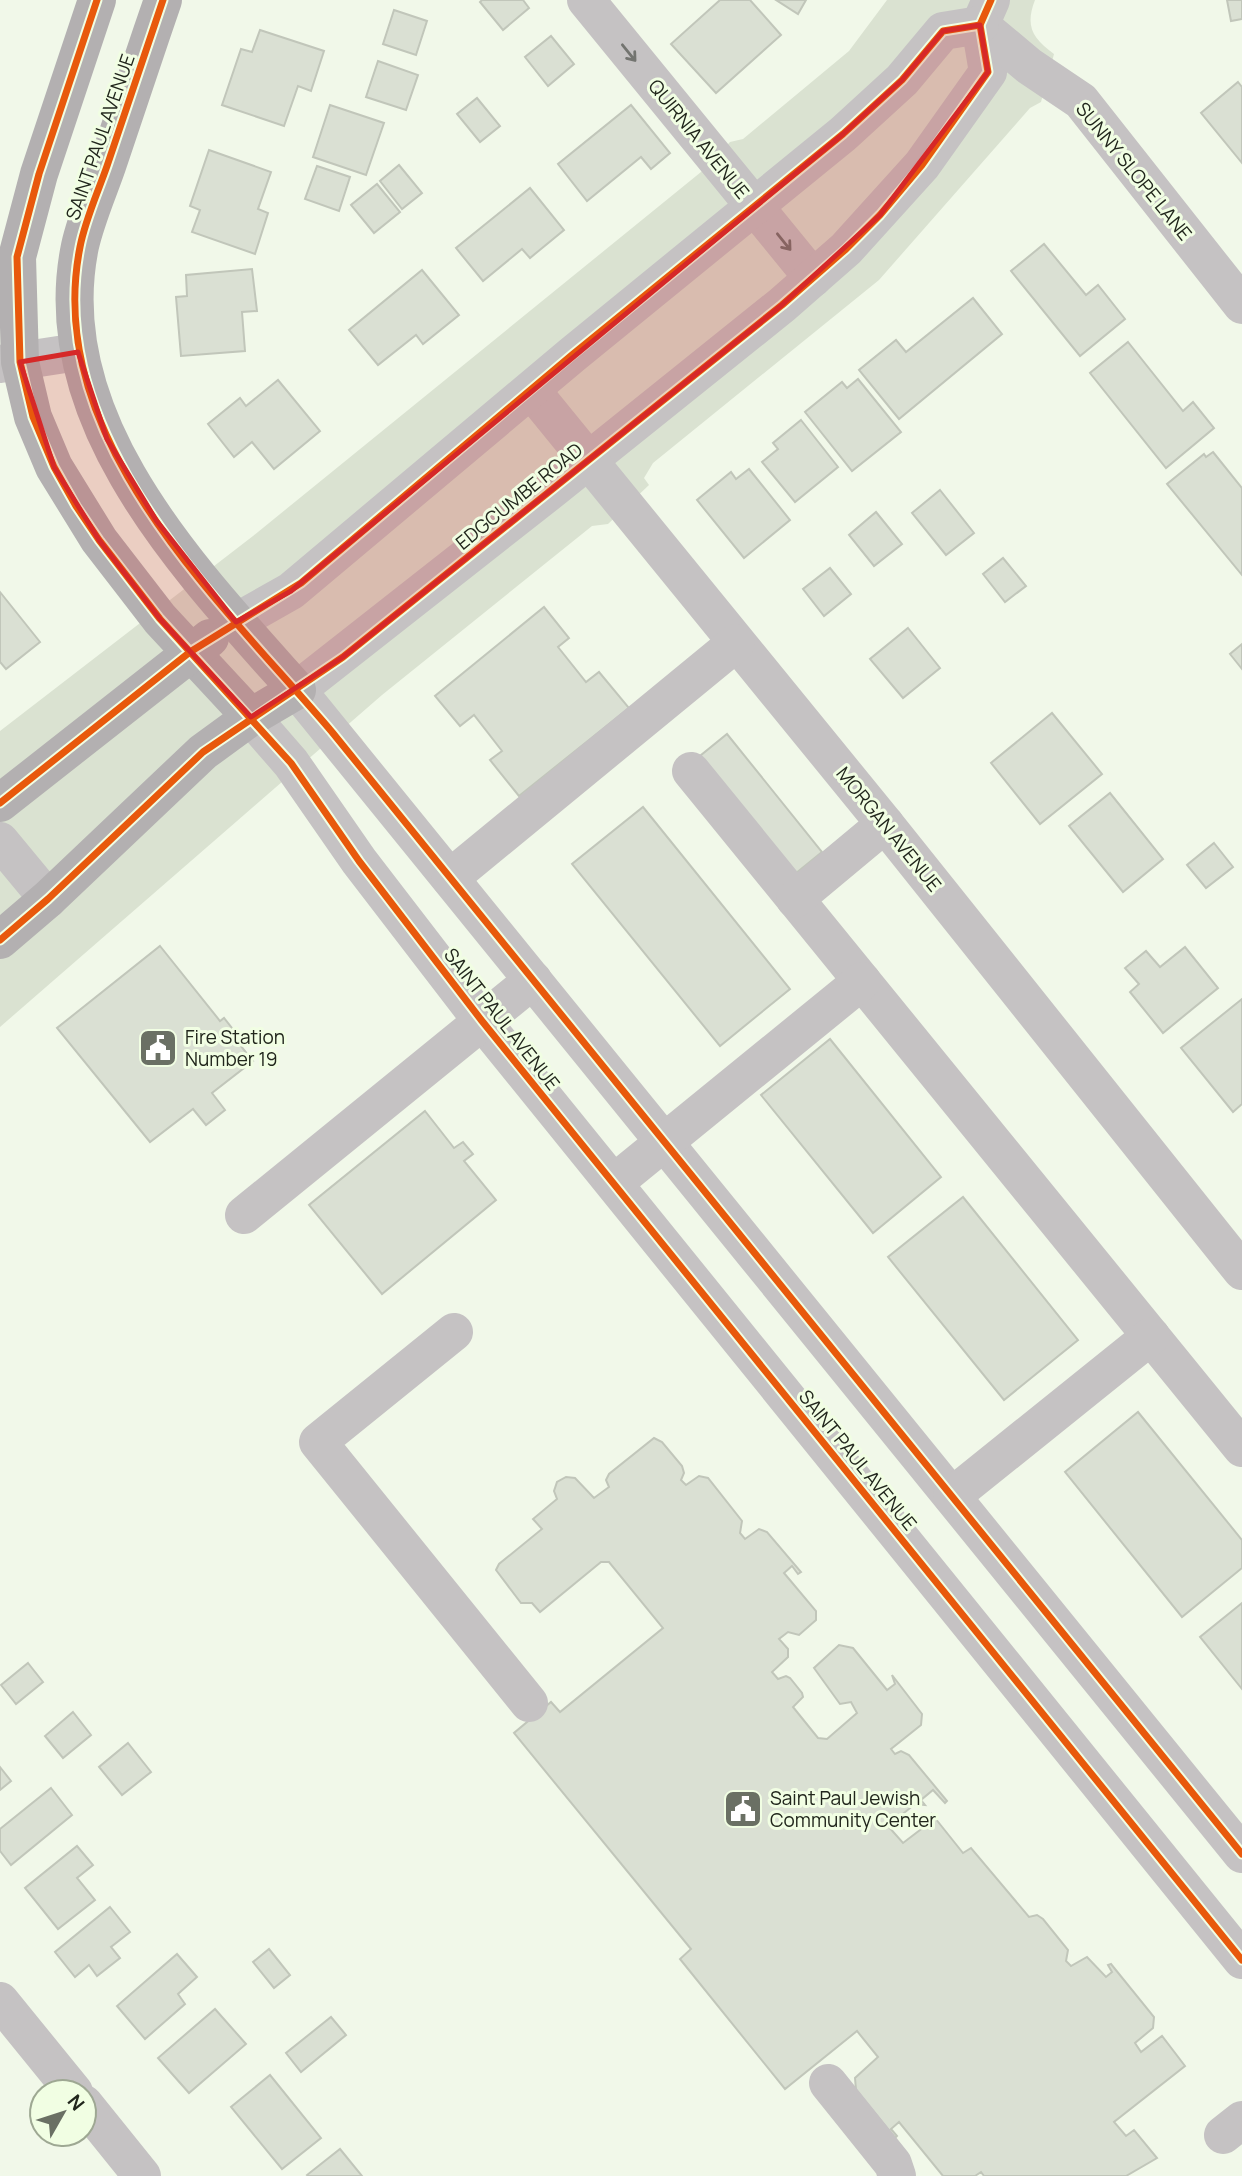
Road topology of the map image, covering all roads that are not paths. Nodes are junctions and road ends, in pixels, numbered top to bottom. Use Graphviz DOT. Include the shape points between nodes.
graph roads {
  1 [pos="97,0"];
  2 [pos="163,0"];
  3 [pos="586,0"];
  4 [pos="986,13"];
  5 [pos="755,207"];
  6 [pos="813,278"];
  7 [pos="1242,305"];
  8 [pos="78,352"];
  9 [pos="10,363"];
  10 [pos="531,391"];
  11 [pos="590,460"];
  12 [pos="236,622"];
  13 [pos="736,643"];
  14 [pos="190,652"];
  15 [pos="297,690"];
  16 [pos="251,717"];
  17 [pos="691,771"];
  18 [pos="0,803"];
  19 [pos="885,824"];
  20 [pos="0,841"];
  21 [pos="450,878"];
  22 [pos="48,899"];
  23 [pos="795,899"];
  24 [pos="0,940"];
  25 [pos="533,980"];
  26 [pos="862,981"];
  27 [pos="482,1021"];
  28 [pos="665,1142"];
  29 [pos="614,1183"];
  30 [pos="244,1215"];
  31 [pos="1242,1271"];
  32 [pos="454,1332"];
  33 [pos="1151,1336"];
  34 [pos="1242,1448"];
  35 [pos="952,1496"];
  36 [pos="529,1703"];
  37 [pos="1242,1854"];
  38 [pos="1242,1960"];
  39 [pos="0,2001"];
  40 [pos="63,2078"];
  41 [pos="828,2082"];
  42 [pos="98,2122"];
  43 [pos="142,2176"];
  44 [pos="897,2176"];
  1 -- 9 [label="main road, SAINT PAUL AVENUE" via="38,174 17,257"];
  2 -- 8 [label="main road, SAINT PAUL AVENUE" via="80,246 74,309"];
  3 -- 5 [label="street, QUIRNIA AVENUE, one-way"];
  4 -- 5 [label="street" via="943,31 902,80"];
  4 -- 6 [label="street, EDGCUMBE ROAD" via="988,72 880,215"];
  4 -- 7 [label="street, SUNNY SLOPE LANE" via="1029,66 1081,101"];
  5 -- 6 [label="street, QUIRNIA AVENUE, one-way"];
  5 -- 10 [label="street"];
  6 -- 11 [label="street, EDGCUMBE ROAD"];
  8 -- 9 [label="street"];
  8 -- 12 [label="main road, SAINT PAUL AVENUE" via="107,439 156,520"];
  9 -- 14 [label="main road, SAINT PAUL AVENUE" via="54,467 76,506"];
  10 -- 11 [label="street, MORGAN AVENUE"];
  10 -- 12 [label="street" via="291,591"];
  11 -- 13 [label="street, MORGAN AVENUE"];
  11 -- 15 [label="street, EDGCUMBE ROAD"];
  12 -- 14 [label="main road"];
  12 -- 15 [label="main road, SAINT PAUL AVENUE"];
  13 -- 19 [label="street, MORGAN AVENUE"];
  13 -- 21 [label="street"];
  14 -- 16 [label="main road, SAINT PAUL AVENUE"];
  14 -- 18 [label="main road"];
  15 -- 16 [label="main road, EDGCUMBE ROAD"];
  15 -- 21 [label="street, SAINT PAUL AVENUE"];
  16 -- 22 [label="main road, EDGCUMBE ROAD" via="203,752"];
  16 -- 27 [label="street, SAINT PAUL AVENUE" via="291,763 359,861"];
  17 -- 23 [label="street"];
  19 -- 23 [label="street"];
  19 -- 31 [label="street, MORGAN AVENUE"];
  20 -- 22 [label="street"];
  21 -- 25 [label="street, SAINT PAUL AVENUE"];
  22 -- 24 [label="main road, EDGCUMBE ROAD"];
  23 -- 26 [label="street"];
  25 -- 27 [label="street"];
  25 -- 28 [label="street, SAINT PAUL AVENUE"];
  26 -- 28 [label="street"];
  26 -- 33 [label="street"];
  27 -- 29 [label="street, SAINT PAUL AVENUE"];
  27 -- 30 [label="street"];
  28 -- 29 [label="street"];
  28 -- 35 [label="street, SAINT PAUL AVENUE"];
  29 -- 38 [label="street, SAINT PAUL AVENUE"];
  32 -- 36 [label="street" via="318,1442"];
  33 -- 34 [label="street"];
  33 -- 35 [label="street"];
  35 -- 37 [label="street, SAINT PAUL AVENUE"];
  39 -- 40 [label="street"];
  41 -- 44 [label="street" via="893,2164"];
  42 -- 43 [label="street"];
}
